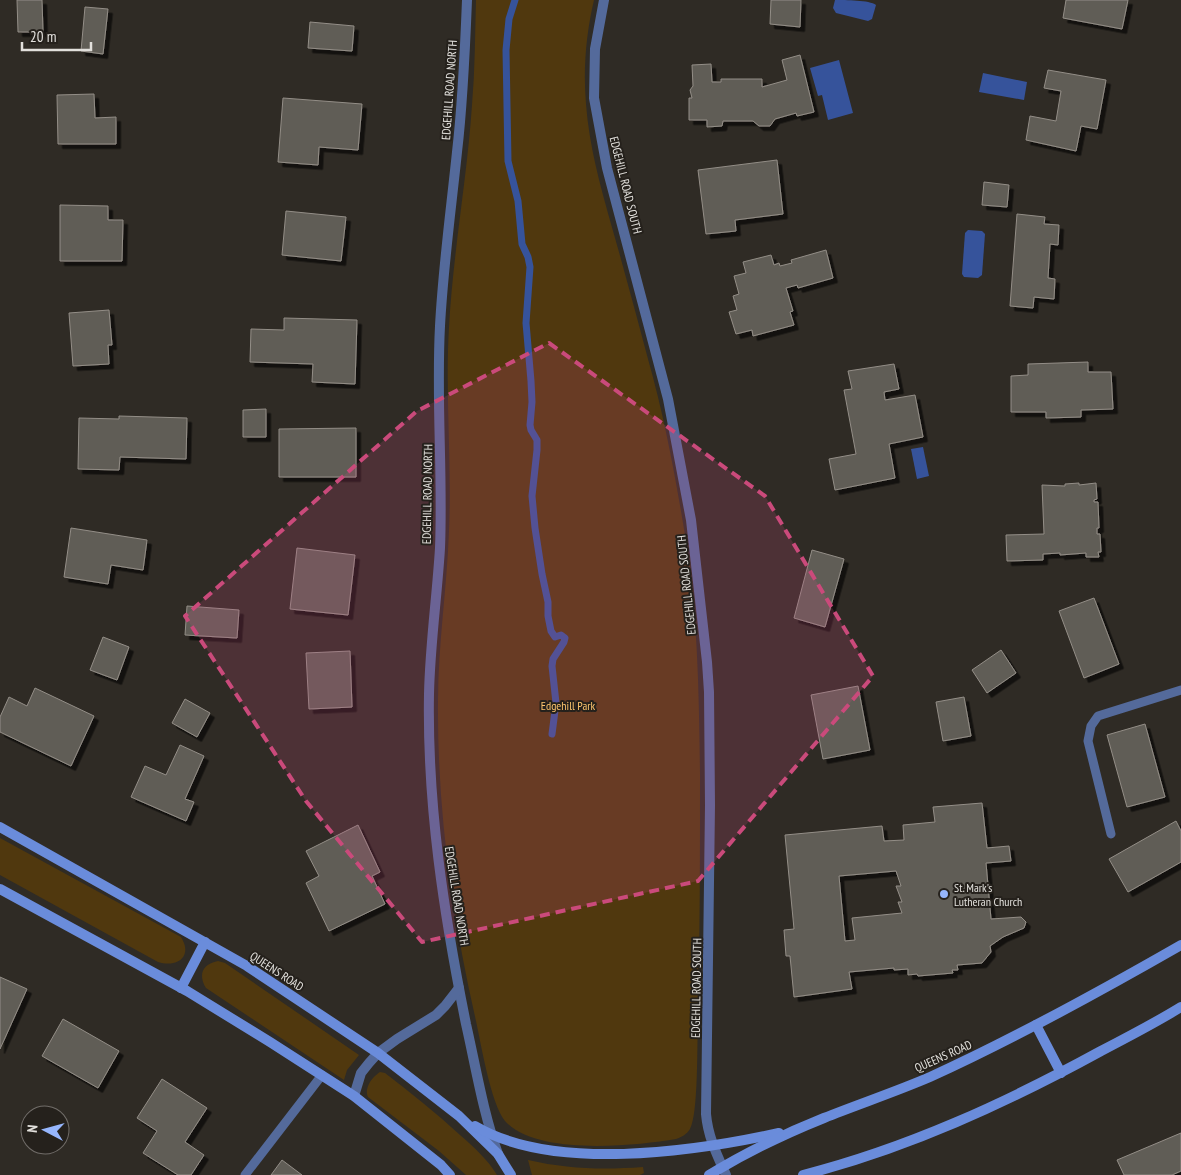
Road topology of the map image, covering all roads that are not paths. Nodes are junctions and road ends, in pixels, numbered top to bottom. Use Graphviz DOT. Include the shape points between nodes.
graph roads {
  1 [pos="467,0"];
  2 [pos="604,0"];
  3 [pos="1181,690"];
  4 [pos="0,827"];
  5 [pos="1111,834"];
  6 [pos="0,889"];
  7 [pos="205,942"];
  8 [pos="1181,945"];
  9 [pos="181,988"];
  10 [pos="459,988"];
  11 [pos="1181,1007"];
  12 [pos="1036,1025"];
  13 [pos="378,1054"];
  14 [pos="1061,1073"];
  15 [pos="322,1075"];
  16 [pos="354,1096"];
  17 [pos="459,1116"];
  18 [pos="802,1127"];
  19 [pos="491,1135"];
  20 [pos="712,1144"];
  21 [pos="498,1154"];
  22 [pos="724,1171"];
  23 [pos="245,1175"];
  24 [pos="450,1175"];
  25 [pos="511,1175"];
  26 [pos="708,1175"];
  27 [pos="802,1175"];
  1 -- 10 [label="street, EDGEHILL ROAD NORTH" via="458,150 440,330 440,550 429,692 434,826"];
  2 -- 20 [label="street, EDGEHILL ROAD SOUTH" via="595,50 594,98 607,168 668,399 691,520 707,662 710,805 706,1114"];
  3 -- 5 [label="lane" via="1098,716 1091,726 1088,741"];
  4 -- 7 [label="main road, QUEENS ROAD"];
  6 -- 9 [label="main road"];
  7 -- 9 [label="main road"];
  7 -- 13 [label="main road, QUEENS ROAD" via="247,966"];
  8 -- 12 [label="main road, QUEENS ROAD"];
  9 -- 15 [label="main road"];
  10 -- 13 [label="street" via="436,1015"];
  10 -- 19 [label="street, EDGEHILL ROAD NORTH"];
  11 -- 14 [label="main road"];
  12 -- 14 [label="main road"];
  12 -- 18 [label="main road, QUEENS ROAD" via="927,1078"];
  13 -- 16 [label="street" via="361,1074"];
  13 -- 17 [label="main road, QUEENS ROAD"];
  14 -- 27 [label="main road" via="902,1145"];
  15 -- 16 [label="main road"];
  15 -- 23 [label="lane"];
  16 -- 24 [label="main road"];
  17 -- 19 [label="main road"];
  17 -- 21 [label="main road, QUEENS ROAD"];
  18 -- 20 [label="main road"];
  18 -- 22 [label="main road, QUEENS ROAD" via="750,1151"];
  19 -- 20 [label="main road" via="542,1149 593,1154 665,1151"];
  19 -- 21 [label="street, EDGEHILL ROAD NORTH"];
  20 -- 22 [label="street, EDGEHILL ROAD SOUTH"];
  21 -- 25 [label="main road, QUEENS ROAD"];
  22 -- 26 [label="main road, QUEENS ROAD"];
}
